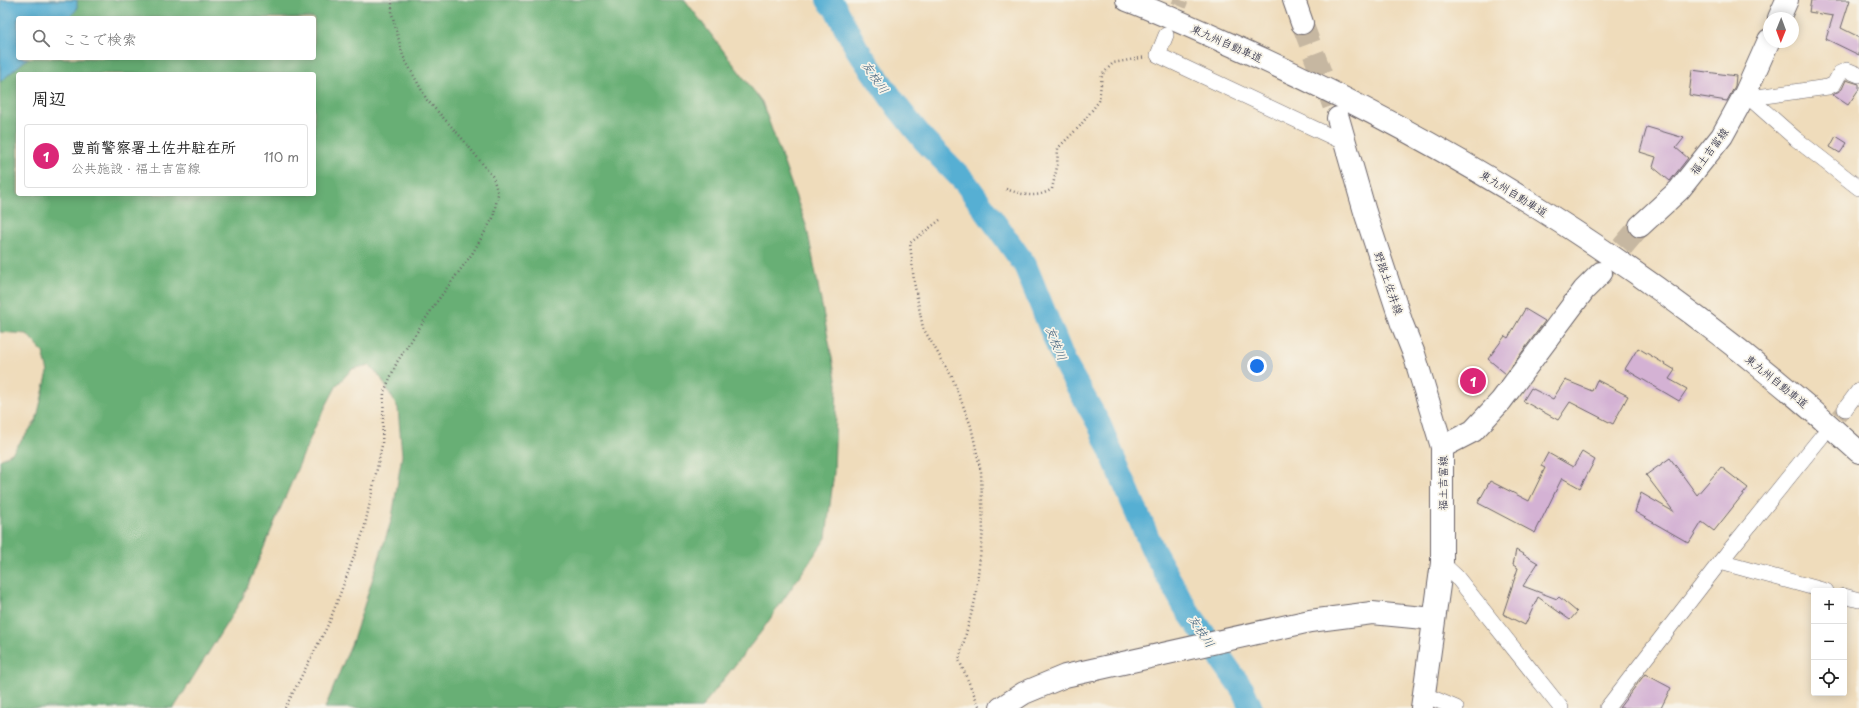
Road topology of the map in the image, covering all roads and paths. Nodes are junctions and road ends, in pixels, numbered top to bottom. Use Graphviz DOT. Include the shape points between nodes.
graph roads {
  1 [pos="392,0"];
  2 [pos="1127,0"];
  3 [pos="1294,0"];
  4 [pos="1787,0"];
  5 [pos="1782,12"];
  6 [pos="1302,23"];
  7 [pos="1166,35"];
  8 [pos="1766,48"];
  9 [pos="1158,55"];
  10 [pos="1859,75"];
  11 [pos="1748,96"];
  12 [pos="1338,118"];
  13 [pos="1345,143"];
  14 [pos="1859,188"];
  15 [pos="1006,189"];
  16 [pos="940,220"];
  17 [pos="1640,226"];
  18 [pos="1601,273"];
  19 [pos="1859,390"];
  20 [pos="1845,409"];
  21 [pos="1822,436"];
  22 [pos="1442,447"];
  23 [pos="1859,452"];
  24 [pos="1720,562"];
  25 [pos="1442,563"];
  26 [pos="1815,588"];
  27 [pos="1847,597"];
  28 [pos="1859,600"];
  29 [pos="1434,619"];
  30 [pos="1424,701"];
  31 [pos="285,708"];
  32 [pos="980,708"];
  33 [pos="1001,708"];
  34 [pos="1456,708"];
  35 [pos="1561,708"];
  36 [pos="1606,708"];
  1 -- 31 [label="path" via="392,14 403,56 427,100 493,177 498,194 493,218 397,362 384,392 382,445 364,530 329,623"];
  2 -- 23 [label="main road, 東九州自動車道" via="1288,70 1380,116 1483,174 1570,228 1653,285 1809,407"];
  3 -- 6 [label="main road"];
  4 -- 5 [label="main road"];
  7 -- 9 [label="street"];
  8 -- 11 [label="main road, 福土吉富線"];
  9 -- 13 [label="street"];
  9 -- 15 [label="path" via="1113,63 1102,75 1099,101 1080,126 1058,148 1052,189 1042,194 1027,196"];
  10 -- 11 [label="street" via="1847,70 1840,73 1834,84 1828,87"];
  11 -- 14 [label="street" via="1796,139"];
  11 -- 17 [label="main road, 福土吉富線" via="1722,136 1679,190"];
  12 -- 13 [label="main road, 野路土佐井線"];
  13 -- 22 [label="main road, 野路土佐井線" via="1364,212 1414,354"];
  16 -- 32 [label="path" via="910,243 923,328 952,377 971,426 981,472 984,531 975,600 959,660"];
  18 -- 22 [label="main road, 福土吉富線" via="1584,290 1502,401 1473,431"];
  19 -- 20 [label="street"];
  21 -- 24 [label="street"];
  22 -- 25 [label="main road, 福土吉富線"];
  24 -- 26 [label="street"];
  24 -- 36 [label="street"];
  25 -- 29 [label="main road, 福土吉富線"];
  25 -- 35 [label="street" via="1456,576"];
  27 -- 28 [label="street"];
  29 -- 30 [label="main road, 福土吉富線"];
  29 -- 33 [label="main road" via="1372,613 1310,621 1065,676 1024,693"];
  30 -- 34 [label="street"];
}
